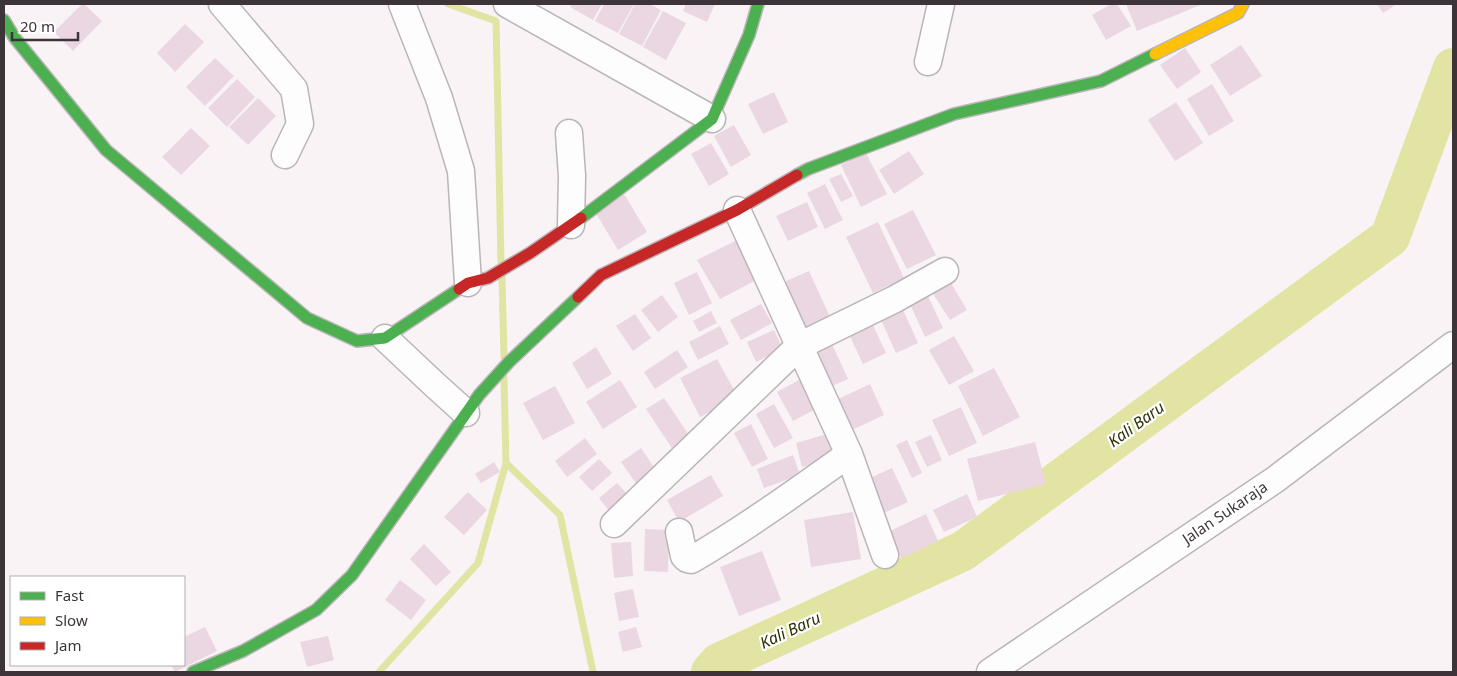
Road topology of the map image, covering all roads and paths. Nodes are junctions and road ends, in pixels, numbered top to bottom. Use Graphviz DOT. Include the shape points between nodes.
graph roads {
  1 [pos="222,4"];
  2 [pos="402,4"];
  3 [pos="507,4"];
  4 [pos="758,4"];
  5 [pos="941,4"];
  6 [pos="1238,7"];
  7 [pos="4,20"];
  8 [pos="928,62"];
  9 [pos="712,118"];
  10 [pos="569,133"];
  11 [pos="286,155"];
  12 [pos="737,210"];
  13 [pos="571,225"];
  14 [pos="944,271"];
  15 [pos="478,281"];
  16 [pos="386,338"];
  17 [pos="1453,345"];
  18 [pos="800,346"];
  19 [pos="473,404"];
  20 [pos="849,454"];
  21 [pos="614,524"];
  22 [pos="678,532"];
  23 [pos="885,555"];
  24 [pos="193,672"];
  25 [pos="990,672"];
  1 -- 11 [label="street" via="294,89 300,124"];
  2 -- 15 [label="street" via="439,98 461,171"];
  3 -- 9 [label="street"];
  4 -- 9 [label="street" via="749,34"];
  5 -- 8 [label="street"];
  6 -- 12 [label="street" via="1101,81 954,114 808,169"];
  7 -- 16 [label="street" via="14,37 106,150 307,318 357,340"];
  9 -- 13 [label="street"];
  10 -- 13 [label="street"];
  12 -- 18 [label="street"];
  12 -- 19 [label="street" via="601,275 509,362"];
  13 -- 15 [label="street" via="530,253"];
  14 -- 18 [label="street"];
  15 -- 16 [label="street"];
  16 -- 19 [label="street" via="434,385"];
  17 -- 25 [label="street, Jalan Sukaraja" via="1276,479"];
  18 -- 20 [label="street"];
  18 -- 21 [label="street"];
  19 -- 24 [label="street" via="352,575 316,610 243,651"];
  20 -- 22 [label="street" via="782,502 691,560 684,556"];
  20 -- 23 [label="street"];
}
